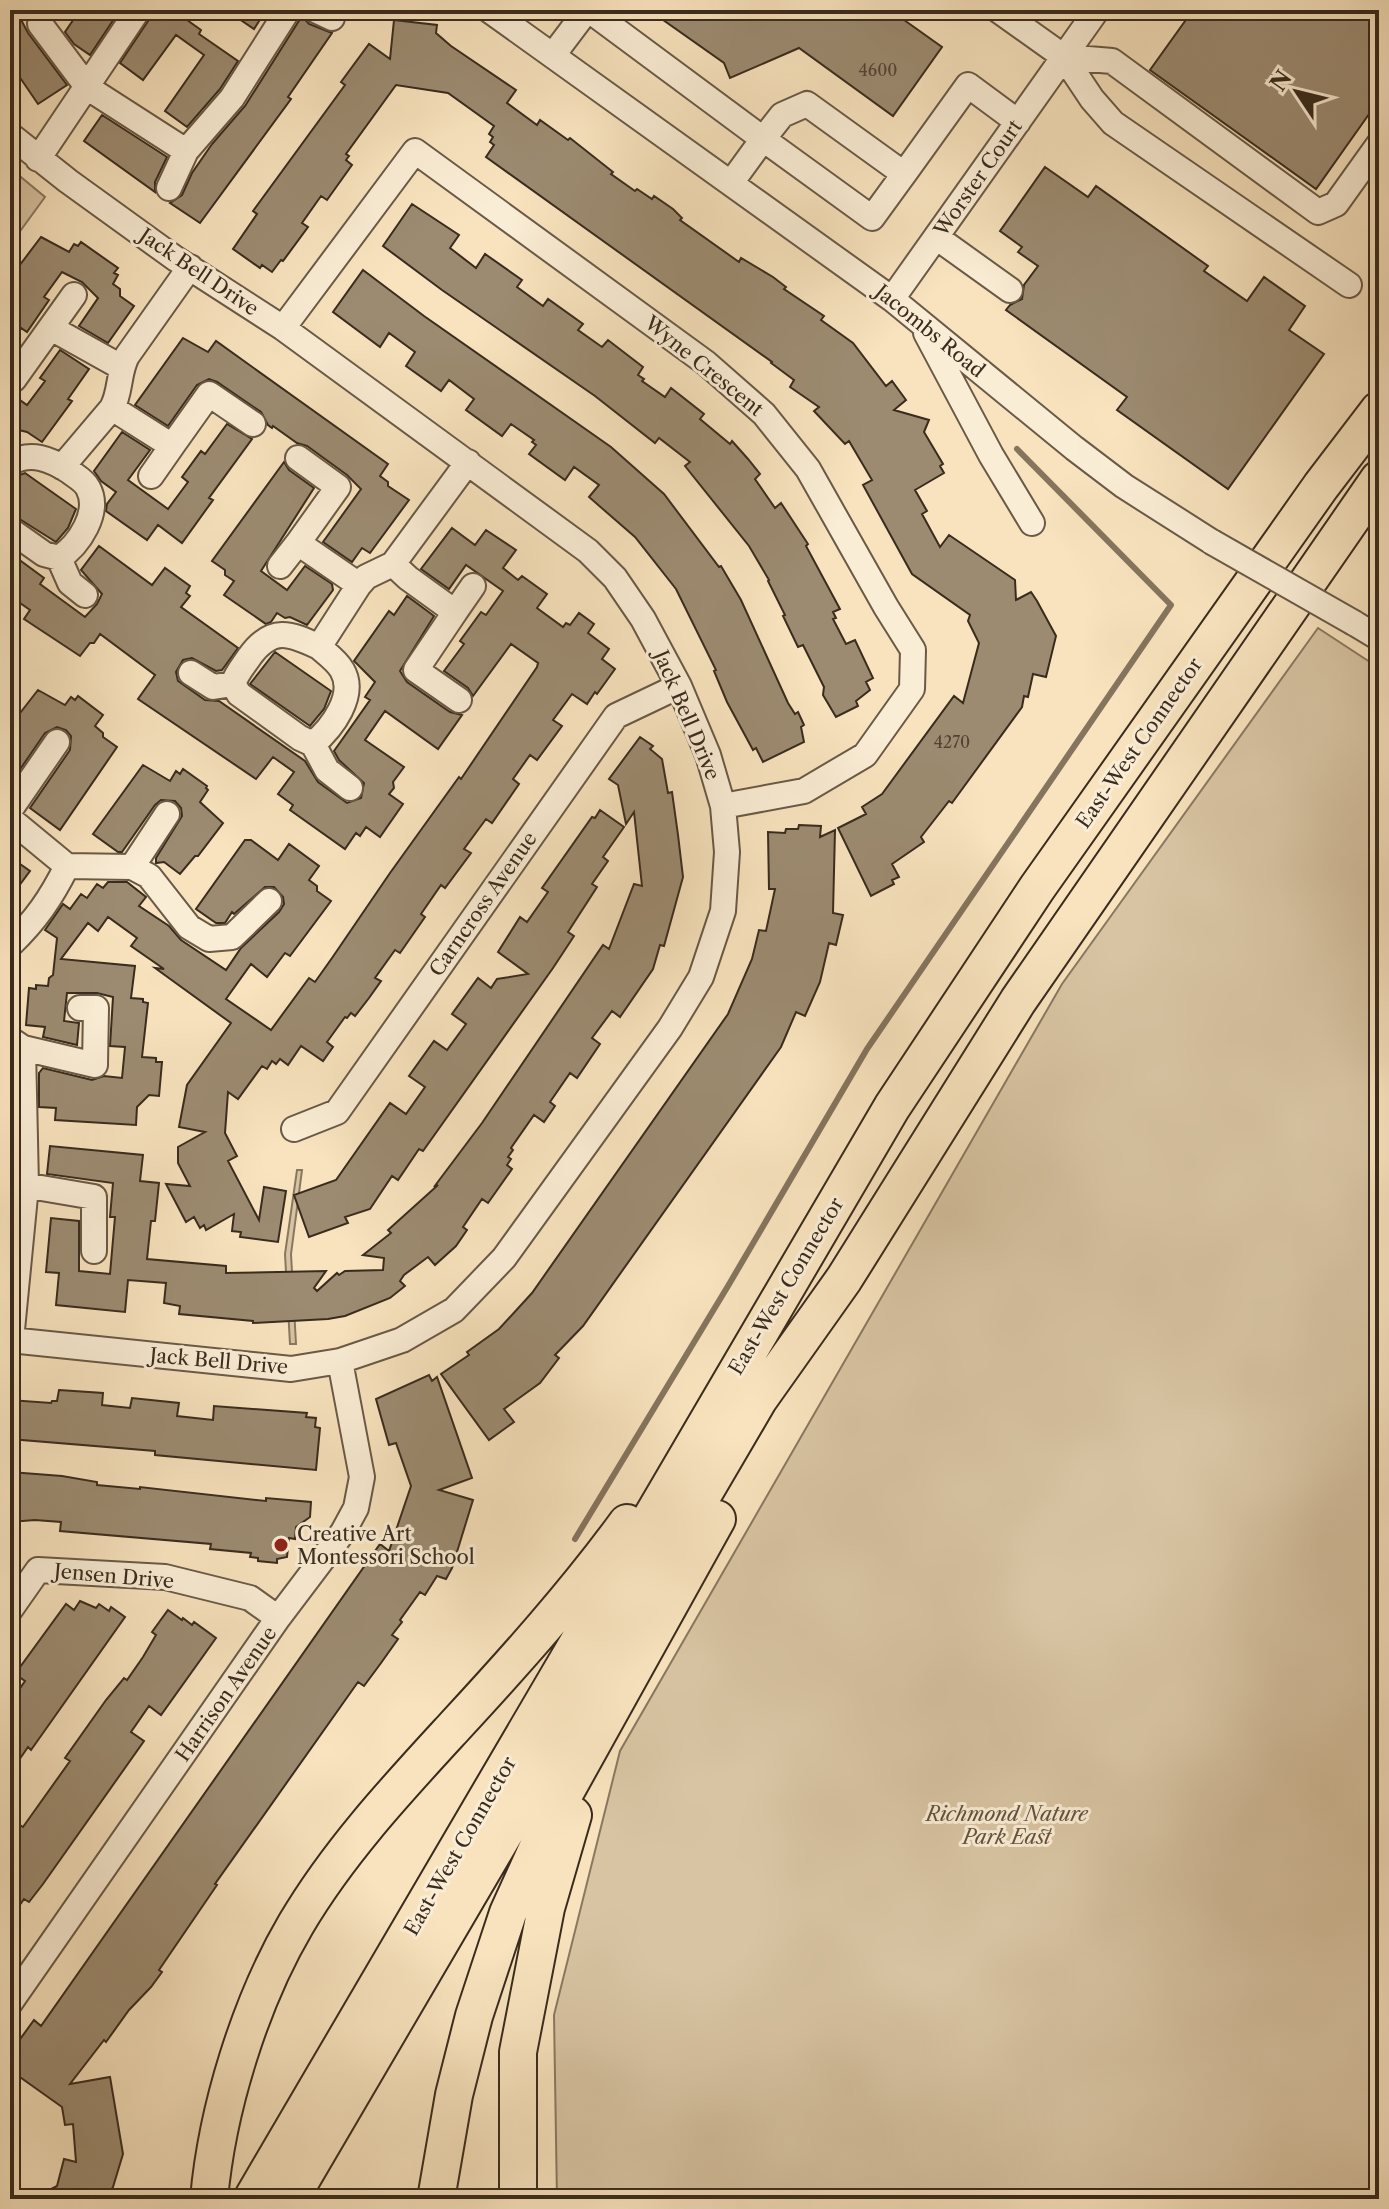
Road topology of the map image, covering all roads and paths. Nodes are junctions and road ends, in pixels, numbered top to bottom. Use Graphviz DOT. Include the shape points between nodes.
graph roads {
  1 [pos="138,10"];
  2 [pos="288,10"];
  3 [pos="489,10"];
  4 [pos="588,10"];
  5 [pos="998,10"];
  6 [pos="1097,10"];
  7 [pos="40,24"];
  8 [pos="553,55"];
  9 [pos="1064,57"];
  10 [pos="88,88"];
  11 [pos="1018,122"];
  12 [pos="10,135"];
  13 [pos="763,139"];
  14 [pos="1379,144"];
  15 [pos="186,151"];
  16 [pos="38,159"];
  17 [pos="904,174"];
  18 [pos="731,183"];
  19 [pos="169,188"];
  20 [pos="936,237"];
  21 [pos="190,267"];
  22 [pos="1349,285"];
  23 [pos="1010,290"];
  24 [pos="74,295"];
  25 [pos="892,299"];
  26 [pos="920,320"];
  27 [pos="51,328"];
  28 [pos="283,328"];
  29 [pos="121,367"];
  30 [pos="10,376"];
  31 [pos="1379,382"];
  32 [pos="112,408"];
  33 [pos="1379,410"];
  34 [pos="253,424"];
  35 [pos="172,446"];
  36 [pos="298,458"];
  37 [pos="468,462"];
  38 [pos="10,463"];
  39 [pos="62,467"];
  40 [pos="151,476"];
  41 [pos="1379,479"];
  42 [pos="1321,486"];
  43 [pos="1032,523"];
  44 [pos="1379,524"];
  45 [pos="10,530"];
  46 [pos="298,543"];
  47 [pos="59,558"];
  48 [pos="393,564"];
  49 [pos="280,566"];
  50 [pos="1316,573"];
  51 [pos="359,585"];
  52 [pos="473,586"];
  53 [pos="85,595"];
  54 [pos="455,612"];
  55 [pos="1379,638"];
  56 [pos="319,647"];
  57 [pos="191,673"];
  58 [pos="233,684"];
  59 [pos="679,686"];
  60 [pos="459,700"];
  61 [pos="57,742"];
  62 [pos="313,744"];
  63 [pos="350,788"];
  64 [pos="723,806"];
  65 [pos="10,810"];
  66 [pos="167,814"];
  67 [pos="10,819"];
  68 [pos="67,866"];
  69 [pos="132,867"];
  70 [pos="269,901"];
  71 [pos="10,945"];
  72 [pos="80,1008"];
  73 [pos="16,1043"];
  74 [pos="294,1129"];
  75 [pos="18,1184"];
  76 [pos="94,1251"];
  77 [pos="844,1279"];
  78 [pos="10,1340"];
  79 [pos="340,1361"];
  80 [pos="725,1390"];
  81 [pos="10,1610"];
  82 [pos="278,1618"];
  83 [pos="618,1693"];
  84 [pos="10,2003"];
  85 [pos="268,2194"];
  86 [pos="209,2199"];
  87 [pos="436,2199"];
  88 [pos="518,2199"];
  1 -- 10 [label="street"];
  2 -- 15 [label="street" via="232,98"];
  3 -- 8 [label="street, Jacombs Road"];
  4 -- 8 [label="street"];
  4 -- 13 [label="street"];
  5 -- 9 [label="street"];
  6 -- 9 [label="street, Worster Court"];
  7 -- 10 [label="street"];
  8 -- 18 [label="street, Jacombs Road"];
  9 -- 11 [label="street, Worster Court"];
  9 -- 14 [label="street" via="1112,61 1318,212 1336,204"];
  9 -- 22 [label="street" via="1113,123"];
  10 -- 15 [label="street"];
  10 -- 16 [label="street"];
  11 -- 17 [label="street" via="968,85"];
  11 -- 20 [label="street, Worster Court"];
  12 -- 16 [label="street, Jack Bell Drive"];
  13 -- 17 [label="street" via="782,115 807,104"];
  13 -- 17 [label="street" via="872,218"];
  13 -- 18 [label="street"];
  15 -- 19 [label="street"];
  16 -- 21 [label="street, Jack Bell Drive"];
  18 -- 25 [label="street, Jacombs Road"];
  20 -- 23 [label="street"];
  20 -- 25 [label="street, Worster Court"];
  21 -- 28 [label="street, Jack Bell Drive"];
  21 -- 29 [label="street"];
  24 -- 27 [label="street"];
  25 -- 26 [label="street, Jacombs Road"];
  26 -- 43 [label="street"];
  26 -- 55 [label="street, Jacombs Road, bridge" via="1124,486"];
  27 -- 29 [label="street"];
  27 -- 30 [label="street" via="14,379"];
  28 -- 37 [label="street, Jack Bell Drive"];
  28 -- 64 [label="street, Wyne Crescent" via="415,151 706,363 764,414 808,469 913,650 912,689 865,755 804,791"];
  29 -- 32 [label="street"];
  31 -- 42 [label="highway" via="1355,416"];
  32 -- 35 [label="street"];
  32 -- 39 [label="street"];
  33 -- 42 [label="highway, East-West Connector"];
  34 -- 35 [label="street" via="209,394"];
  35 -- 40 [label="street"];
  36 -- 46 [label="street" via="338,487"];
  37 -- 48 [label="street"];
  37 -- 59 [label="street, Jack Bell Drive" via="588,551 615,578"];
  38 -- 39 [label="street" via="44,458"];
  39 -- 47 [label="street" via="89,488 93,504 86,527"];
  41 -- 50 [label="highway, East-West Connector"];
  42 -- 80 [label="highway, East-West Connector" via="1028,900 892,1107"];
  44 -- 50 [label="highway"];
  45 -- 47 [label="street"];
  46 -- 49 [label="street"];
  46 -- 51 [label="street"];
  47 -- 53 [label="street" via="70,583"];
  48 -- 51 [label="street"];
  48 -- 54 [label="street"];
  50 -- 77 [label="highway, East-West Connector" via="1018,1001"];
  51 -- 56 [label="street"];
  52 -- 54 [label="street"];
  54 -- 60 [label="street" via="416,670"];
  56 -- 58 [label="street" via="293,635 273,636 255,650"];
  56 -- 62 [label="street" via="347,681 346,695 329,728"];
  57 -- 58 [label="street" via="213,687"];
  58 -- 62 [label="street" via="239,694"];
  59 -- 64 [label="street, Jack Bell Drive"];
  59 -- 74 [label="street, Carncross Avenue" via="616,716 337,1112"];
  61 -- 65 [label="street"];
  62 -- 63 [label="street" via="327,770"];
  64 -- 79 [label="street, Jack Bell Drive" via="723,911 701,977 670,1028 504,1258 454,1310 402,1340"];
  66 -- 69 [label="street"];
  67 -- 68 [label="street"];
  68 -- 69 [label="street"];
  68 -- 71 [label="street" via="34,923"];
  69 -- 70 [label="street" via="149,876 182,920 209,939 232,937"];
  72 -- 73 [label="street" via="96,1008 95,1065"];
  73 -- 75 [label="street"];
  75 -- 76 [label="street" via="94,1197"];
  75 -- 78 [label="street"];
  77 -- 83 [label="highway" via="787,1397"];
  77 -- 85 [label="highway, East-West Connector" via="759,1399"];
  78 -- 79 [label="street, Jack Bell Drive" via="291,1369"];
  79 -- 82 [label="street, Harrison Avenue" via="362,1477 356,1508"];
  80 -- 85 [label="highway, East-West Connector"];
  80 -- 86 [label="highway" via="576,1588 392,1793 297,1923 242,2045 212,2160"];
  81 -- 82 [label="street, Jensen Drive" via="38,1570 165,1577 250,1598"];
  82 -- 84 [label="street, Harrison Avenue"];
  83 -- 87 [label="highway" via="552,1816 508,1913 457,2082"];
  83 -- 88 [label="highway" via="569,1825 546,1908 518,2052"];
}
